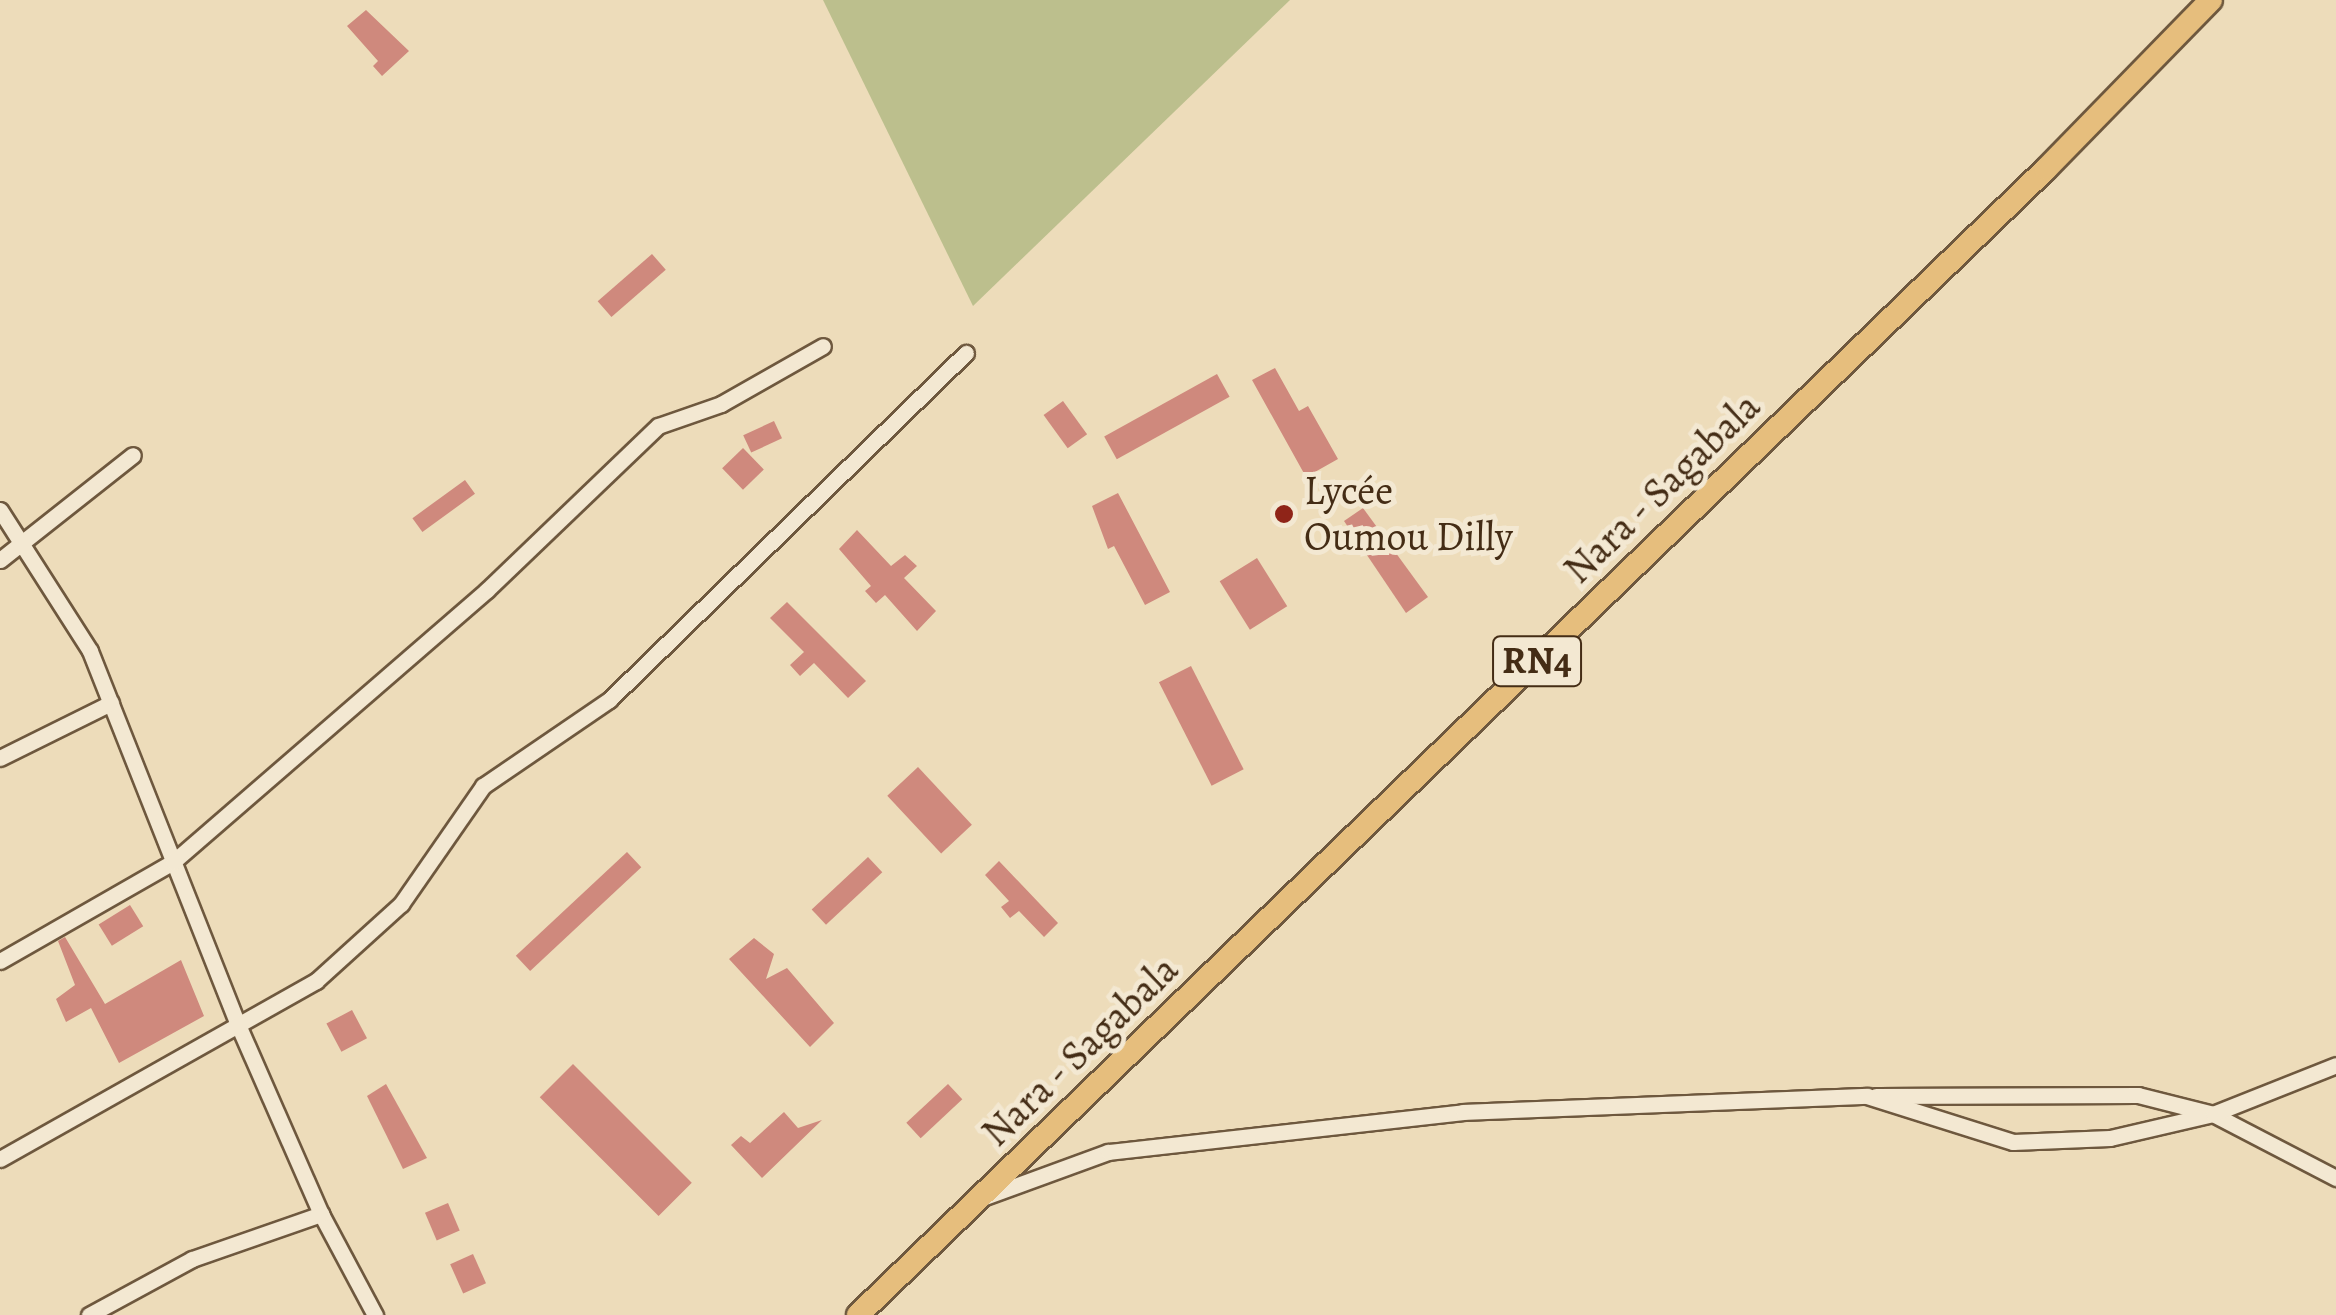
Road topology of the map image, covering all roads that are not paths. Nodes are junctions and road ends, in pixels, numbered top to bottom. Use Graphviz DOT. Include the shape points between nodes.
graph roads {
  1 [pos="2211,0"];
  2 [pos="823,346"];
  3 [pos="966,354"];
  4 [pos="133,455"];
  5 [pos="0,510"];
  6 [pos="24,547"];
  7 [pos="0,560"];
  8 [pos="110,703"];
  9 [pos="0,758"];
  10 [pos="173,862"];
  11 [pos="0,961"];
  12 [pos="239,1026"];
  13 [pos="2336,1065"];
  14 [pos="1867,1096"];
  15 [pos="2213,1114"];
  16 [pos="0,1158"];
  17 [pos="2336,1178"];
  18 [pos="981,1198"];
  19 [pos="322,1214"];
  20 [pos="90,1315"];
  21 [pos="375,1315"];
  22 [pos="858,1315"];
  1 -- 18 [label="main road, Nara - Sagabala / RN4" via="2046,169"];
  2 -- 10 [label="street" via="722,404 658,426 487,590"];
  3 -- 12 [label="street" via="609,700 483,786 401,904 316,981"];
  4 -- 6 [label="street"];
  5 -- 6 [label="street"];
  6 -- 7 [label="street"];
  6 -- 8 [label="street" via="90,650"];
  8 -- 9 [label="street"];
  8 -- 10 [label="street"];
  10 -- 11 [label="street"];
  10 -- 12 [label="street"];
  12 -- 16 [label="street"];
  12 -- 19 [label="street"];
  13 -- 15 [label="street"];
  14 -- 15 [label="street" via="2138,1095"];
  14 -- 15 [label="street" via="2014,1142 2110,1138"];
  14 -- 18 [label="street" via="1463,1112 1108,1152"];
  15 -- 17 [label="street"];
  18 -- 22 [label="main road, Nara - Sagabala / RN4"];
  19 -- 20 [label="street" via="192,1259"];
  19 -- 21 [label="street"];
}
